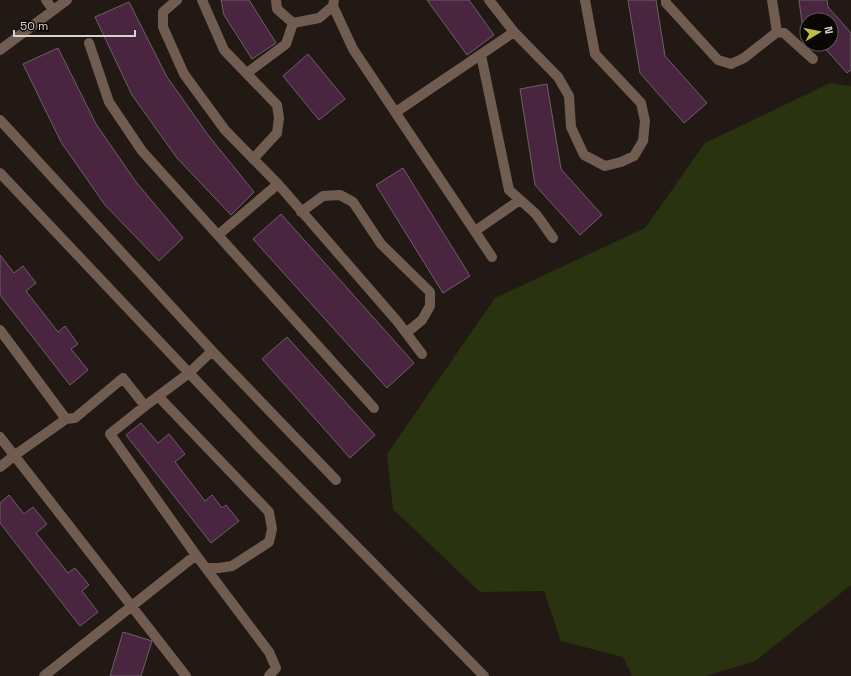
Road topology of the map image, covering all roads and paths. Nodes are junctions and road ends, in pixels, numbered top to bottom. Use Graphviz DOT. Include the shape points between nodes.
graph roads {
  1 [pos="46,0"];
  2 [pos="67,0"];
  3 [pos="177,0"];
  4 [pos="202,0"];
  5 [pos="276,0"];
  6 [pos="489,0"];
  7 [pos="585,0"];
  8 [pos="666,0"];
  9 [pos="772,0"];
  10 [pos="333,3"];
  11 [pos="54,10"];
  12 [pos="293,23"];
  13 [pos="514,32"];
  14 [pos="777,32"];
  15 [pos="89,43"];
  16 [pos="0,50"];
  17 [pos="481,55"];
  18 [pos="813,59"];
  19 [pos="247,73"];
  20 [pos="396,112"];
  21 [pos="0,120"];
  22 [pos="253,159"];
  23 [pos="0,173"];
  24 [pos="278,184"];
  25 [pos="520,200"];
  26 [pos="301,212"];
  27 [pos="475,231"];
  28 [pos="218,235"];
  29 [pos="553,238"];
  30 [pos="492,257"];
  31 [pos="0,330"];
  32 [pos="406,332"];
  33 [pos="212,351"];
  34 [pos="422,354"];
  35 [pos="189,373"];
  36 [pos="158,396"];
  37 [pos="145,406"];
  38 [pos="374,408"];
  39 [pos="66,419"];
  40 [pos="0,437"];
  41 [pos="15,455"];
  42 [pos="0,467"];
  43 [pos="336,480"];
  44 [pos="196,555"];
  45 [pos="206,568"];
  46 [pos="132,606"];
  47 [pos="44,676"];
  48 [pos="186,676"];
  49 [pos="269,676"];
  50 [pos="484,676"];
  1 -- 11 [label="street"];
  2 -- 11 [label="street"];
  3 -- 22 [label="street" via="163,12 163,27 184,74 225,130"];
  4 -- 19 [label="street" via="224,50"];
  5 -- 12 [label="street" via="277,9"];
  6 -- 13 [label="street"];
  7 -- 13 [label="street" via="594,54 641,102 643,109 643,141 634,156 621,162 605,166 584,155 571,127 569,96 558,77"];
  8 -- 14 [label="street" via="718,60 731,64 744,58"];
  9 -- 14 [label="street"];
  10 -- 12 [label="street" via="319,18"];
  10 -- 20 [label="street" via="353,49"];
  11 -- 16 [label="street"];
  12 -- 19 [label="street" via="286,44"];
  13 -- 17 [label="street"];
  14 -- 18 [label="street" via="784,33"];
  15 -- 28 [label="street" via="109,102 142,151"];
  17 -- 20 [label="street"];
  17 -- 25 [label="street" via="509,190"];
  19 -- 22 [label="street" via="277,105 279,118 277,133"];
  20 -- 27 [label="street"];
  21 -- 33 [label="street"];
  22 -- 24 [label="street"];
  23 -- 35 [label="street"];
  24 -- 26 [label="street"];
  24 -- 28 [label="street"];
  25 -- 27 [label="street"];
  25 -- 29 [label="street" via="536,214"];
  26 -- 32 [label="street"];
  26 -- 32 [label="street" via="323,196 340,195 353,202 381,244 430,292 430,306 422,320"];
  27 -- 30 [label="street"];
  28 -- 38 [label="street"];
  31 -- 39 [label="street"];
  32 -- 34 [label="street"];
  33 -- 35 [label="street"];
  33 -- 43 [label="street"];
  35 -- 36 [label="street"];
  35 -- 50 [label="street"];
  36 -- 37 [label="street"];
  36 -- 45 [label="street" via="270,512 272,529 269,542 232,566"];
  37 -- 39 [label="street" via="123,378 75,418"];
  37 -- 44 [label="street" via="110,434"];
  39 -- 41 [label="street"];
  40 -- 41 [label="street"];
  41 -- 42 [label="street"];
  41 -- 46 [label="street"];
  44 -- 45 [label="street"];
  44 -- 46 [label="street"];
  45 -- 49 [label="street" via="269,652 276,668"];
  46 -- 47 [label="street"];
  46 -- 48 [label="street"];
}
